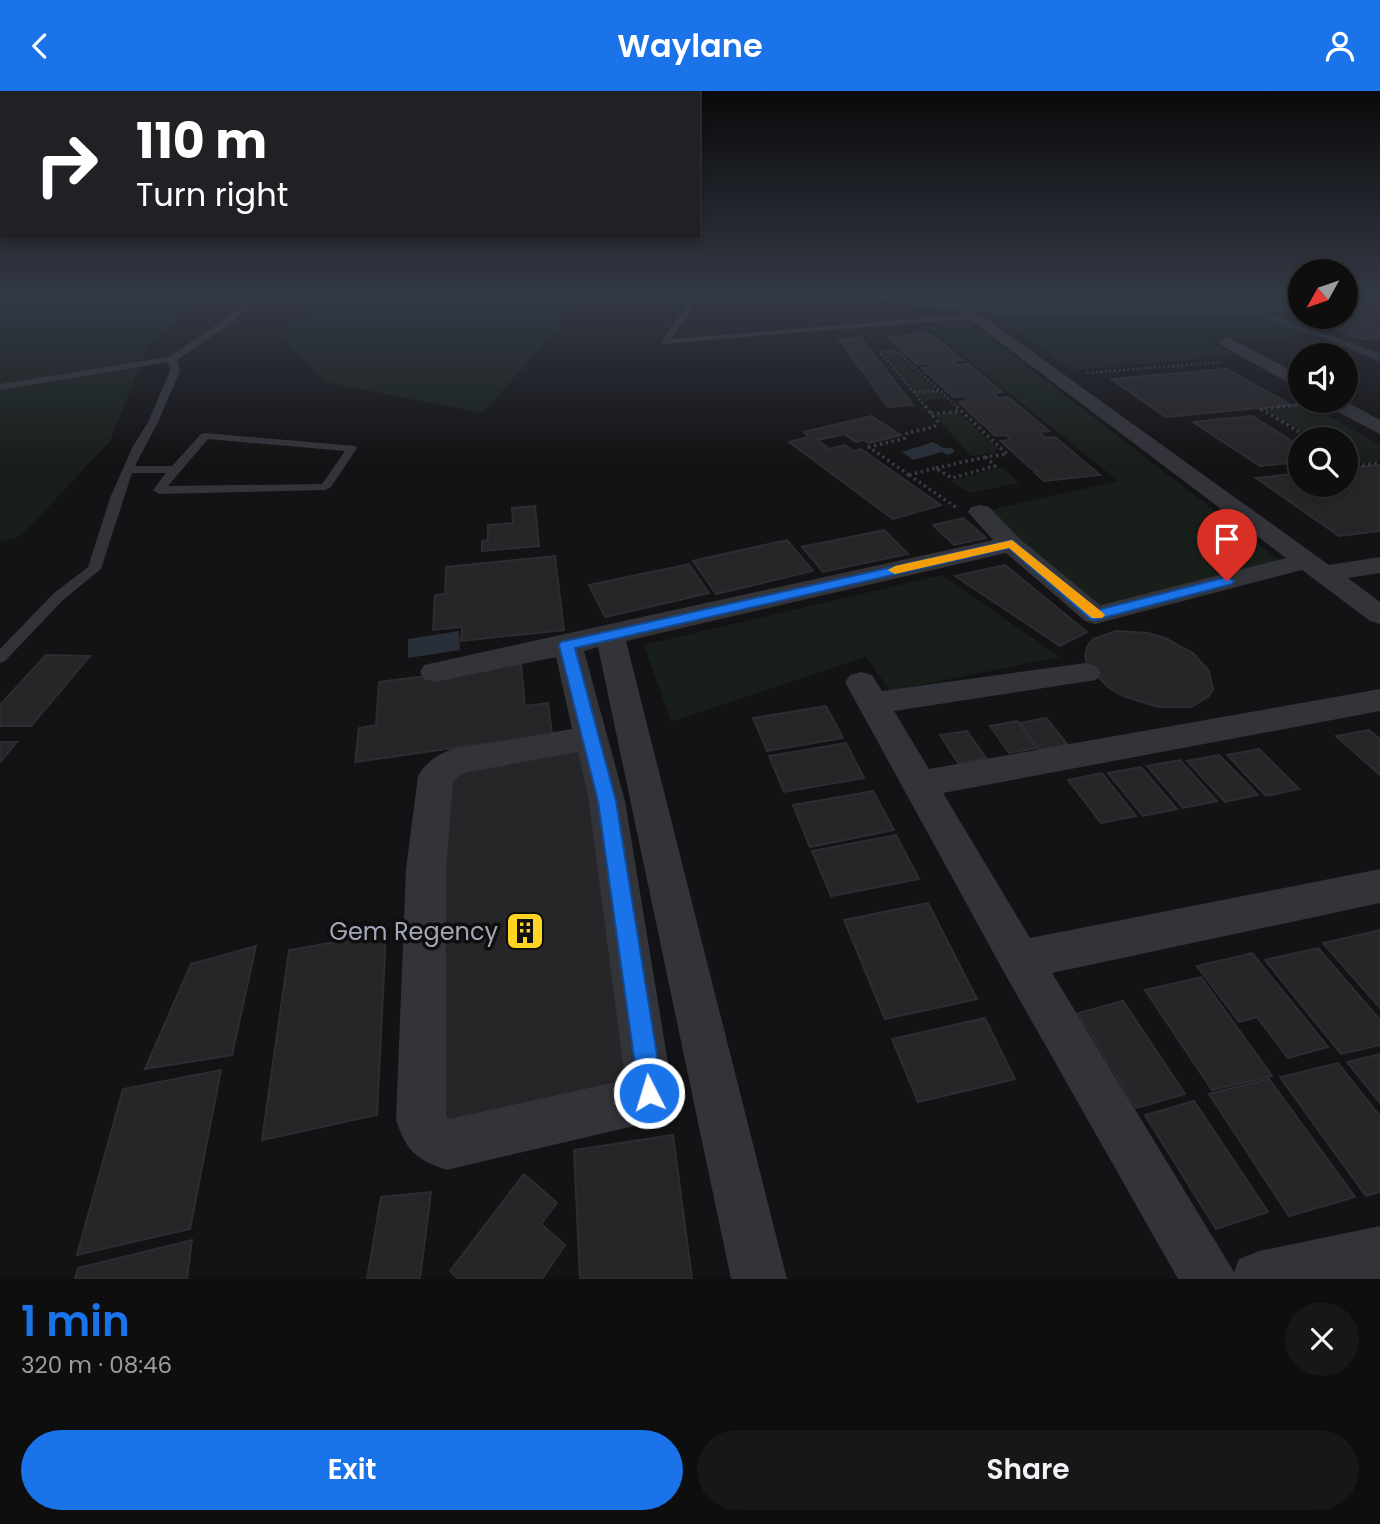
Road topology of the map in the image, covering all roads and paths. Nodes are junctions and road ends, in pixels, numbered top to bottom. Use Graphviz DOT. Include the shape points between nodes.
graph roads {
  1 [pos="182,352"];
  2 [pos="880,352"];
  3 [pos="899,352"];
  4 [pos="1024,352"];
  5 [pos="1246,352"];
  6 [pos="172,359"];
  7 [pos="1234,361"];
  8 [pos="1288,376"];
  9 [pos="1094,381"];
  10 [pos="0,387"];
  11 [pos="940,390"];
  12 [pos="914,392"];
  13 [pos="1288,406"];
  14 [pos="961,411"];
  15 [pos="1346,413"];
  16 [pos="931,414"];
  17 [pos="1290,427"];
  18 [pos="1380,428"];
  19 [pos="986,457"];
  20 [pos="1380,463"];
  21 [pos="1358,466"];
  22 [pos="935,468"];
  23 [pos="175,469"];
  24 [pos="128,470"];
  25 [pos="909,475"];
  26 [pos="973,510"];
  27 [pos="1012,544"];
  28 [pos="1380,565"];
  29 [pos="1316,567"];
  30 [pos="1380,615"];
  31 [pos="610,634"];
  32 [pos="567,645"];
  33 [pos="0,658"];
  34 [pos="0,666"];
  35 [pos="0,672"];
  36 [pos="435,673"];
  37 [pos="1085,673"];
  38 [pos="1380,700"];
  39 [pos="591,738"];
  40 [pos="918,784"];
  41 [pos="1380,886"];
  42 [pos="1020,960"];
  43 [pos="1380,1254"];
  44 [pos="759,1279"];
  45 [pos="1209,1279"];
  46 [pos="1259,1279"];
  1 -- 6 [label="lane"];
  2 -- 12 [label="path"];
  3 -- 11 [label="path"];
  4 -- 29 [label="street"];
  5 -- 8 [label="street"];
  6 -- 10 [label="lane"];
  6 -- 24 [label="lane" via="175,371"];
  7 -- 9 [label="path" via="1084,373"];
  11 -- 12 [label="path"];
  11 -- 14 [label="path"];
  12 -- 16 [label="path"];
  13 -- 17 [label="path" via="1261,409"];
  14 -- 16 [label="path"];
  14 -- 19 [label="path" via="1007,454"];
  15 -- 18 [label="street"];
  16 -- 25 [label="path" via="939,422 934,426 869,447"];
  19 -- 22 [label="path"];
  19 -- 22 [label="path" via="995,466 952,478"];
  20 -- 21 [label="path"];
  22 -- 25 [label="path"];
  23 -- 23 [label="lane" via="159,490 325,487 352,447 205,436"];
  23 -- 24 [label="lane"];
  24 -- 33 [label="lane" via="94,569 58,597"];
  25 -- 26 [label="path" via="959,509"];
  26 -- 27 [label="street"];
  27 -- 29 [label="street" via="1095,615"];
  27 -- 31 [label="street"];
  28 -- 29 [label="street"];
  29 -- 30 [label="street"];
  31 -- 32 [label="street"];
  31 -- 44 [label="street"];
  32 -- 36 [label="street"];
  32 -- 39 [label="street"];
  34 -- 35 [label="lane"];
  37 -- 40 [label="street" via="867,692"];
  38 -- 40 [label="street"];
  39 -- 39 [label="street" via="607,801 649,1093 634,1103 446,1145 437,1142 421,1120 426,869 436,776 453,762"];
  40 -- 42 [label="street"];
  41 -- 42 [label="street"];
  42 -- 45 [label="street"];
  43 -- 46 [label="street"];
}
